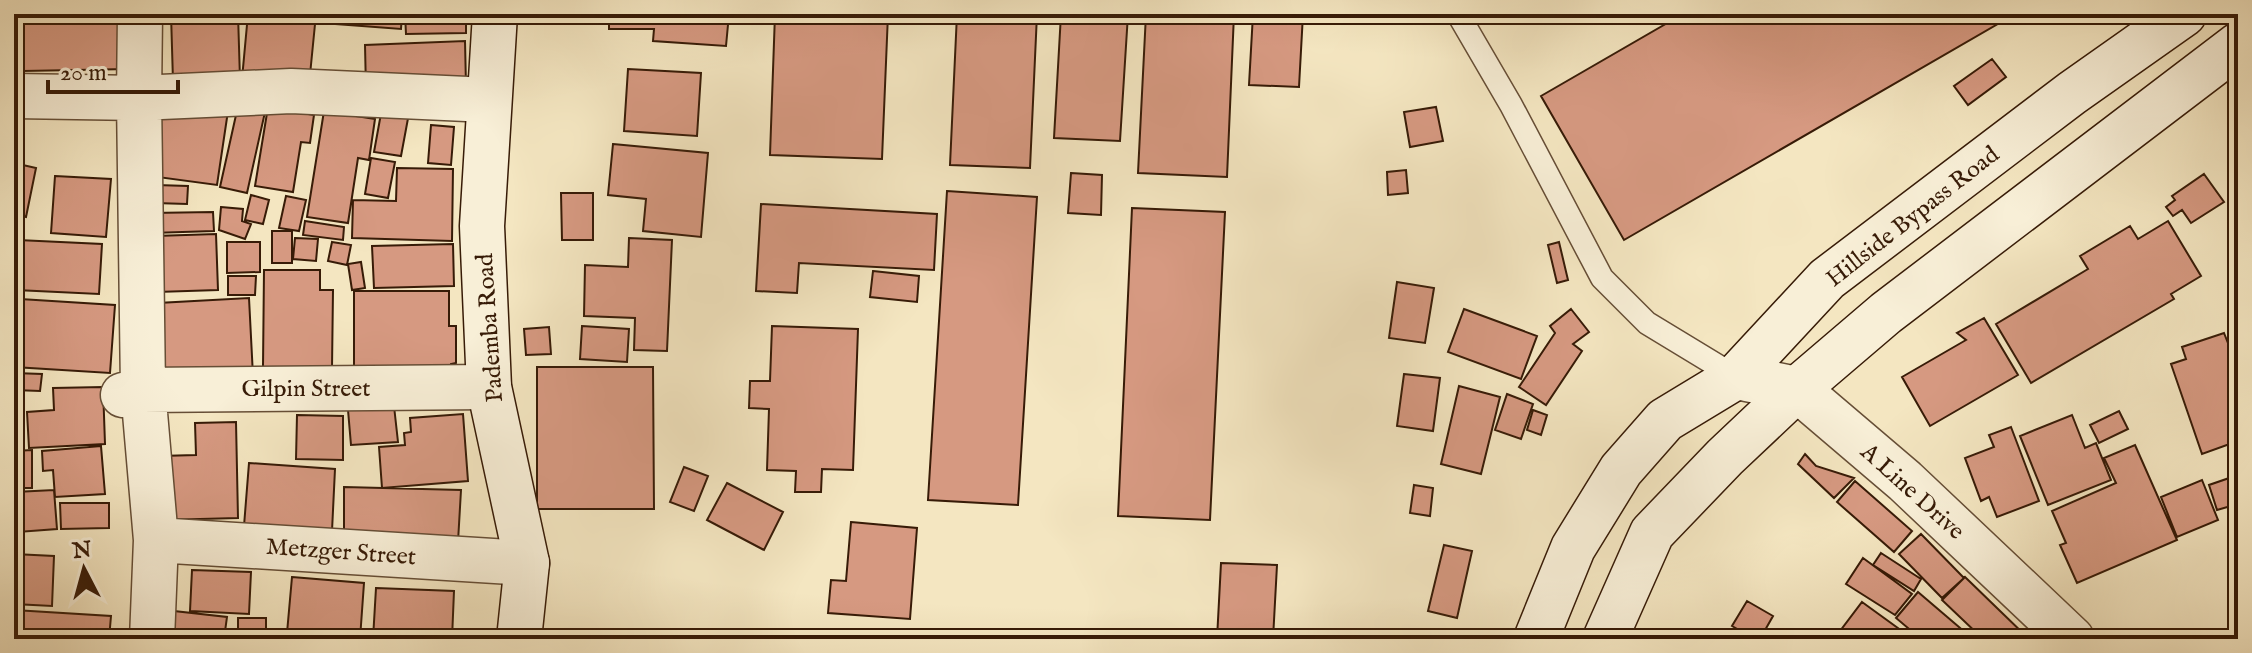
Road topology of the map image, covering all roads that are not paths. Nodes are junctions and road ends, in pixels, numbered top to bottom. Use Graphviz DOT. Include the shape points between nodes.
graph roads {
  1 [pos="140,14"];
  2 [pos="495,14"];
  3 [pos="1458,14"];
  4 [pos="2184,14"];
  5 [pos="2238,45"];
  6 [pos="14,96"];
  7 [pos="139,98"];
  8 [pos="489,100"];
  9 [pos="1736,377"];
  10 [pos="489,387"];
  11 [pos="1797,389"];
  12 [pos="133,392"];
  13 [pos="156,540"];
  14 [pos="527,563"];
  15 [pos="152,639"];
  16 [pos="519,639"];
  17 [pos="1536,639"];
  18 [pos="1605,639"];
  19 [pos="2072,639"];
  1 -- 7 [label="main road"];
  2 -- 8 [label="main road, Pademba Road"];
  3 -- 9 [label="lane" via="1602,278 1647,323"];
  4 -- 9 [label="main road, Hillside Bypass Road" via="1827,279"];
  5 -- 11 [label="main road" via="1886,313"];
  6 -- 7 [label="main road"];
  7 -- 8 [label="main road" via="291,91"];
  7 -- 12 [label="main road"];
  8 -- 10 [label="main road, Pademba Road" via="482,226"];
  9 -- 11 [label="main road, A Line Drive"];
  9 -- 17 [label="main road, Hillside Bypass Road" via="1665,420 1621,470 1573,548"];
  10 -- 12 [label="main road, Gilpin Street"];
  10 -- 14 [label="main road, Pademba Road"];
  11 -- 18 [label="main road" via="1652,533"];
  11 -- 19 [label="main road, A Line Drive" via="1905,481"];
  12 -- 13 [label="main road"];
  13 -- 14 [label="main road, Metzger Street"];
  13 -- 15 [label="main road"];
  14 -- 16 [label="main road, Pademba Road"];
}
